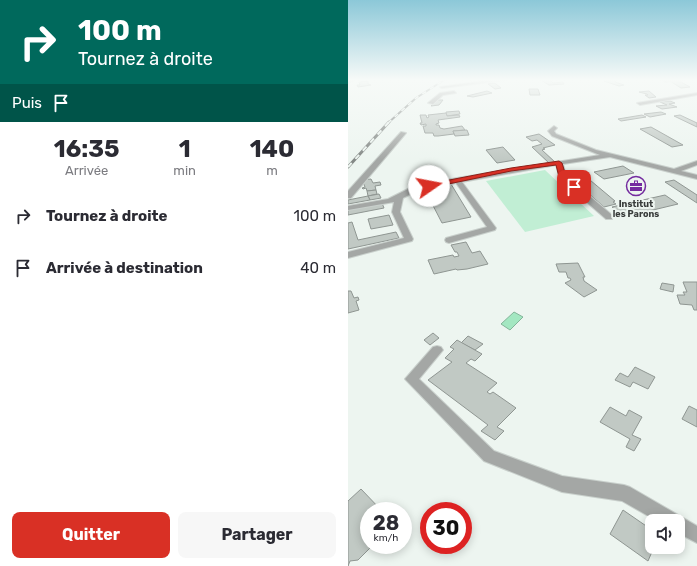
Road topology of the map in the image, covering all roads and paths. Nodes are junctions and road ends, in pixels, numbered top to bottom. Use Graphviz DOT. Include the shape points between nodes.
graph roads {
  1 [pos="554,128"];
  2 [pos="403,133"];
  3 [pos="610,155"];
  4 [pos="697,162"];
  5 [pos="559,163"];
  6 [pos="675,171"];
  7 [pos="697,177"];
  8 [pos="457,180"];
  9 [pos="348,196"];
  10 [pos="399,197"];
  11 [pos="348,208"];
  12 [pos="609,217"];
  13 [pos="449,240"];
  14 [pos="348,255"];
  15 [pos="437,350"];
  16 [pos="661,514"];
  17 [pos="685,528"];
  18 [pos="697,535"];
  1 -- 3 [label="street" via="551,131 554,135"];
  2 -- 9 [label="street"];
  3 -- 5 [label="street"];
  3 -- 6 [label="street"];
  4 -- 6 [label="street"];
  5 -- 8 [label="street"];
  5 -- 12 [label="street" via="563,177"];
  6 -- 7 [label="street"];
  8 -- 10 [label="street" via="415,189"];
  8 -- 13 [label="street" via="492,228"];
  10 -- 11 [label="street" via="390,201"];
  10 -- 14 [label="street" via="396,212 409,239"];
  15 -- 16 [label="street" via="411,379 489,456 562,484 624,493"];
  17 -- 18 [label="street"];
}
